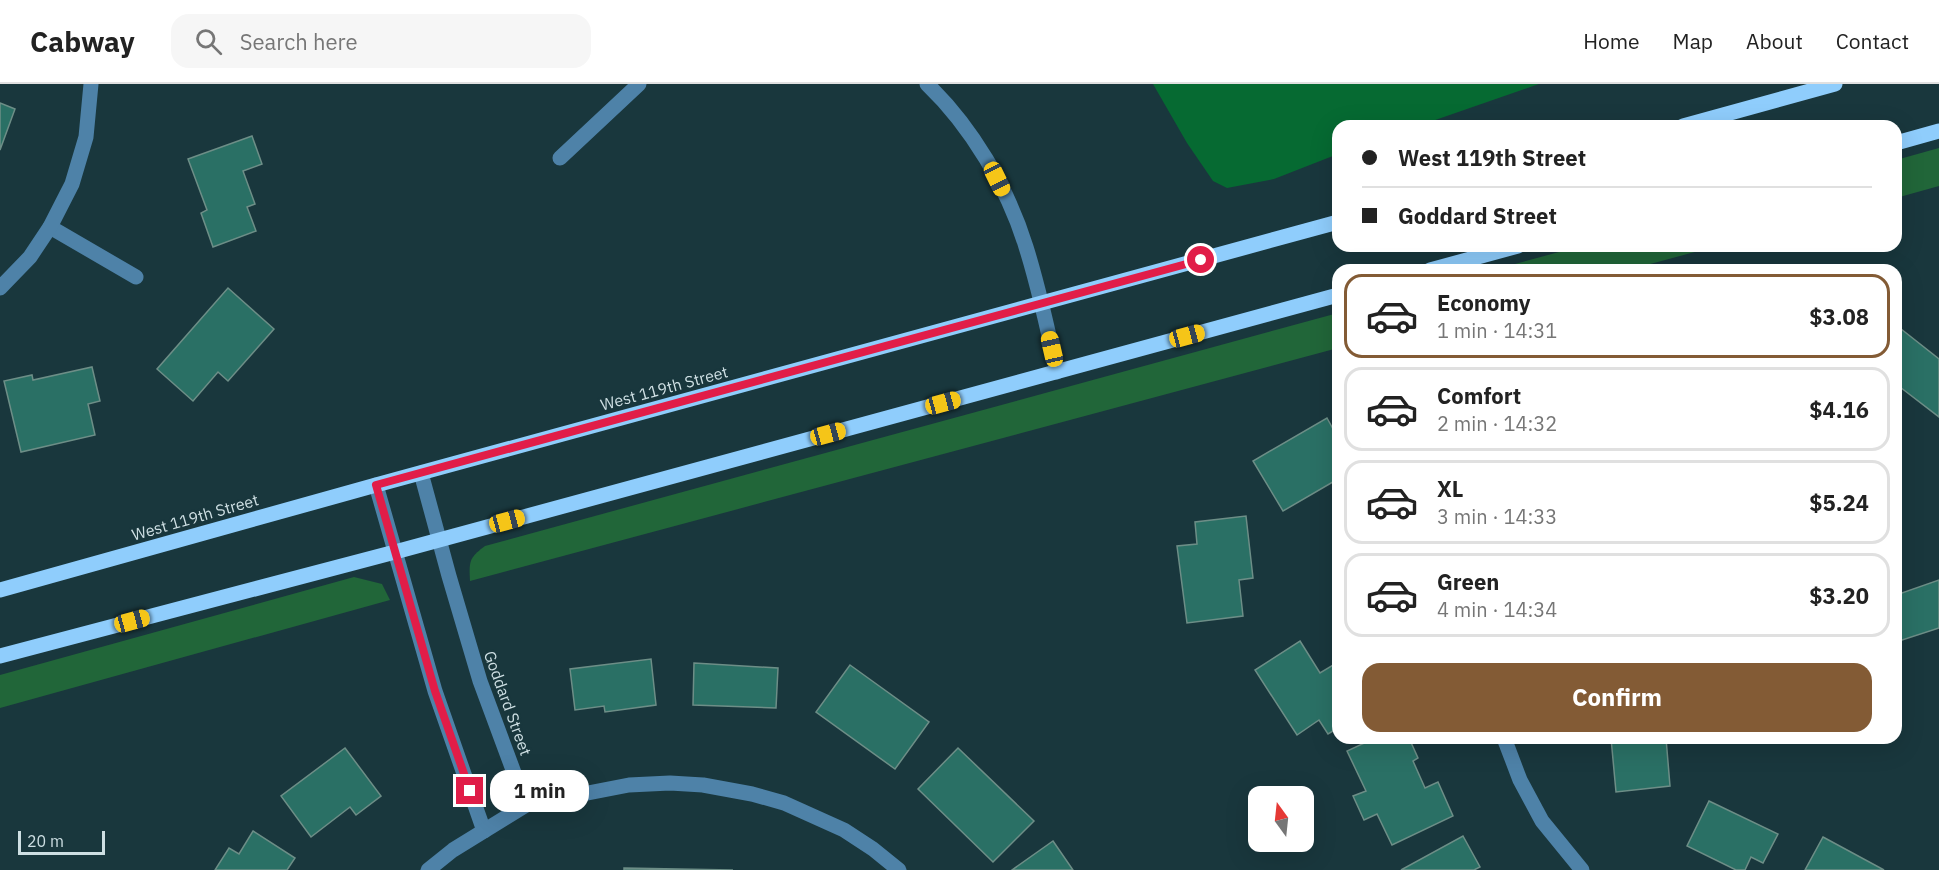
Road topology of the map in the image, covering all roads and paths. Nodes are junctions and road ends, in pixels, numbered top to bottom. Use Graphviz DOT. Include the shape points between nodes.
graph roads {
  1 [pos="91,84"];
  2 [pos="639,84"];
  3 [pos="927,84"];
  4 [pos="1835,84"];
  5 [pos="1705,120"];
  6 [pos="1939,131"];
  7 [pos="1902,141"];
  8 [pos="560,158"];
  9 [pos="1332,224"];
  10 [pos="50,227"];
  11 [pos="1496,252"];
  12 [pos="1452,264"];
  13 [pos="136,277"];
  14 [pos="0,288"];
  15 [pos="1332,297"];
  16 [pos="1042,304"];
  17 [pos="1057,372"];
  18 [pos="421,473"];
  19 [pos="376,485"];
  20 [pos="439,540"];
  21 [pos="395,552"];
  22 [pos="0,590"];
  23 [pos="0,656"];
  24 [pos="1506,744"];
  25 [pos="526,805"];
  26 [pos="484,831"];
  27 [pos="428,870"];
  28 [pos="899,870"];
  29 [pos="1582,870"];
  1 -- 10 [label="street" via="86,137 72,183"];
  2 -- 8 [label="street"];
  3 -- 16 [label="street" via="957,116 988,162 1026,245"];
  4 -- 5 [label="main road"];
  6 -- 7 [label="main road"];
  9 -- 16 [label="main road, West 119th Street"];
  10 -- 13 [label="street"];
  10 -- 14 [label="street" via="30,257"];
  11 -- 12 [label="main road"];
  15 -- 17 [label="main road"];
  16 -- 17 [label="street"];
  16 -- 18 [label="main road, West 119th Street"];
  17 -- 20 [label="main road"];
  18 -- 19 [label="main road, West 119th Street"];
  18 -- 20 [label="street, Goddard Street"];
  19 -- 21 [label="street"];
  19 -- 22 [label="main road, West 119th Street"];
  20 -- 21 [label="main road"];
  20 -- 25 [label="street, Goddard Street" via="480,681"];
  21 -- 23 [label="main road"];
  21 -- 26 [label="street" via="435,691"];
  24 -- 29 [label="street" via="1542,821"];
  25 -- 26 [label="street"];
  25 -- 28 [label="street" via="629,785 703,785 752,794 814,816 844,830"];
  26 -- 27 [label="street"];
}
